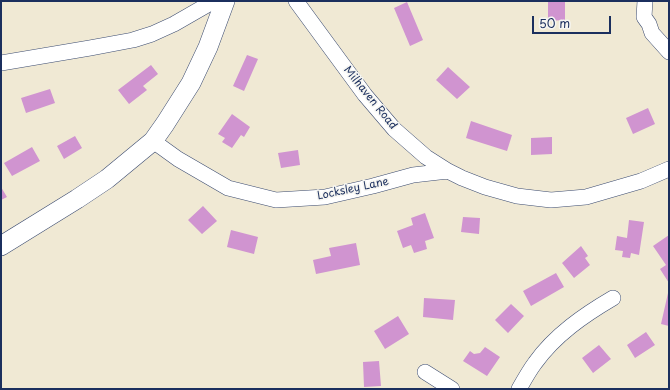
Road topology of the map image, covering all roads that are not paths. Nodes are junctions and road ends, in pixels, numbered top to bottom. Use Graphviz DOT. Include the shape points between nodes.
graph roads {
  1 [pos="214,1"];
  2 [pos="225,1"];
  3 [pos="296,1"];
  4 [pos="645,1"];
  5 [pos="669,52"];
  6 [pos="1,63"];
  7 [pos="153,141"];
  8 [pos="669,169"];
  9 [pos="448,171"];
  10 [pos="1,246"];
  11 [pos="613,298"];
  12 [pos="425,372"];
  13 [pos="452,389"];
  14 [pos="519,389"];
  1 -- 6 [label="street" via="174,24 133,40"];
  2 -- 7 [label="main road" via="191,83"];
  3 -- 9 [label="street, Milhaven Road" via="365,95 394,129 426,157"];
  4 -- 5 [label="street" via="644,17 652,34"];
  7 -- 9 [label="street, Locksley Lane" via="228,188 276,200 326,196 413,175"];
  7 -- 10 [label="main road" via="107,179"];
  8 -- 9 [label="street, Milhaven Road" via="641,181 586,197 551,200 517,196 485,187"];
  11 -- 14 [label="street" via="589,312 558,336 535,362"];
  12 -- 13 [label="street"];
}
